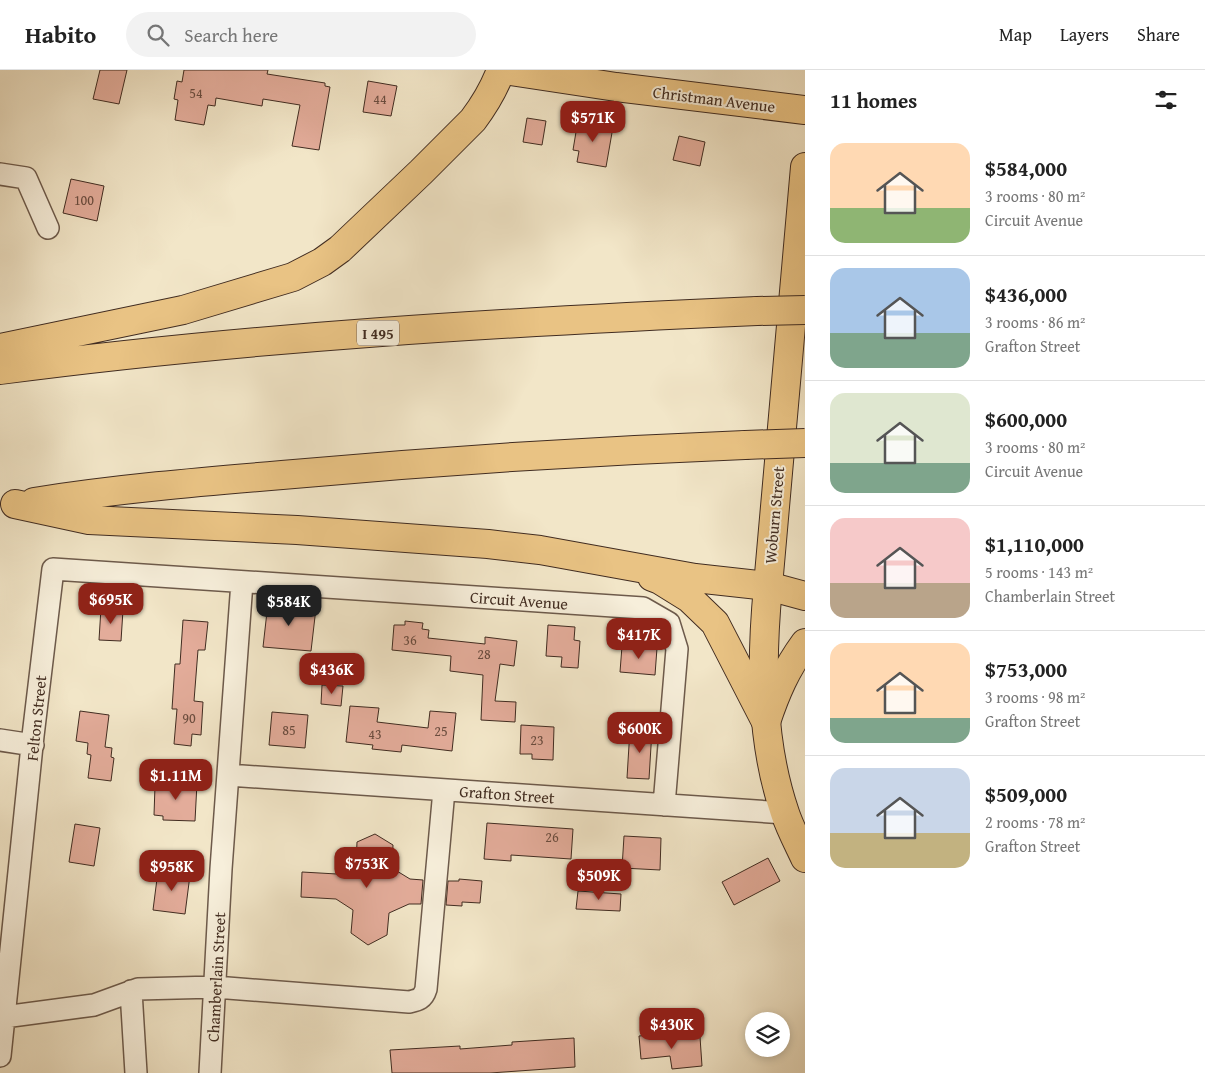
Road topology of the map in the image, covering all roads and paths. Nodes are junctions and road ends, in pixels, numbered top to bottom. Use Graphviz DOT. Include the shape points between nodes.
graph roads {
  1 [pos="503,70"];
  2 [pos="805,110"];
  3 [pos="805,167"];
  4 [pos="0,174"];
  5 [pos="48,228"];
  6 [pos="805,310"];
  7 [pos="0,348"];
  8 [pos="0,370"];
  9 [pos="805,443"];
  10 [pos="7,505"];
  11 [pos="615,563"];
  12 [pos="242,582"];
  13 [pos="768,586"];
  14 [pos="805,596"];
  15 [pos="805,643"];
  16 [pos="766,722"];
  17 [pos="0,740"];
  18 [pos="32,745"];
  19 [pos="228,775"];
  20 [pos="444,790"];
  21 [pos="664,805"];
  22 [pos="785,814"];
  23 [pos="804,855"];
  24 [pos="215,987"];
  25 [pos="131,991"];
  26 [pos="4,1017"];
  27 [pos="0,1056"];
  28 [pos="136,1073"];
  29 [pos="210,1073"];
  1 -- 2 [label="main road, Christman Avenue"];
  1 -- 7 [label="main road" via="473,120 362,230 322,262 293,277 183,310"];
  3 -- 13 [label="main road, Woburn Street"];
  4 -- 5 [label="street" via="26,178"];
  6 -- 8 [label="main road, I 495, bridge" via="619,317 331,336"];
  9 -- 10 [label="main road, bridge" via="637,449 372,467 107,490"];
  10 -- 11 [label="main road" via="89,520 468,542"];
  11 -- 13 [label="main road" via="695,578"];
  11 -- 16 [label="main road" via="660,580 689,598 715,623"];
  12 -- 18 [label="street, Felton Street" via="53,569"];
  12 -- 19 [label="street, Chamberlain Street"];
  12 -- 21 [label="street, Circuit Avenue" via="644,608 669,623 677,649"];
  13 -- 14 [label="main road"];
  13 -- 16 [label="main road, Woburn Street" via="764,656"];
  15 -- 16 [label="main road" via="789,664"];
  16 -- 22 [label="main road, Woburn Street"];
  17 -- 18 [label="street"];
  18 -- 26 [label="street, Felton Street"];
  19 -- 20 [label="street, Grafton Street"];
  19 -- 24 [label="street, Chamberlain Street"];
  20 -- 21 [label="street, Grafton Street"];
  20 -- 24 [label="street" via="424,996 409,1002"];
  21 -- 22 [label="street, Grafton Street"];
  22 -- 23 [label="main road, Woburn Street"];
  24 -- 25 [label="street"];
  24 -- 29 [label="street, Chamberlain Street"];
  25 -- 26 [label="street" via="94,1005"];
  25 -- 28 [label="street"];
  26 -- 27 [label="street, Felton Street"];
}
